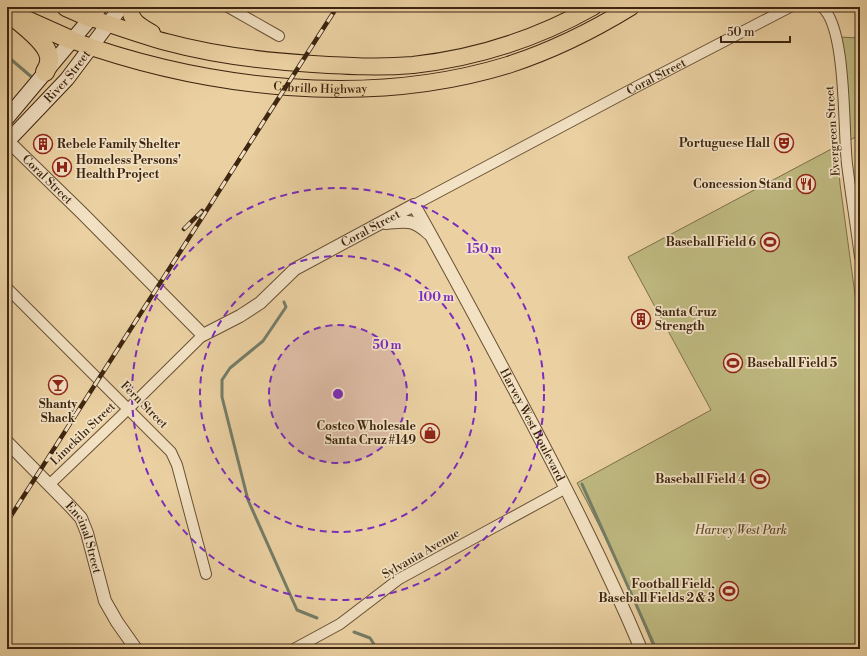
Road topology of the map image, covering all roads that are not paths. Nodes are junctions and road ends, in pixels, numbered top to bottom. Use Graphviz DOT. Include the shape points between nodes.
graph roads {
  1 [pos="66,7"];
  2 [pos="121,7"];
  3 [pos="130,7"];
  4 [pos="228,7"];
  5 [pos="593,7"];
  6 [pos="631,7"];
  7 [pos="790,7"];
  8 [pos="822,7"];
  9 [pos="7,12"];
  10 [pos="95,12"];
  11 [pos="108,24"];
  12 [pos="279,36"];
  13 [pos="71,40"];
  14 [pos="167,42"];
  15 [pos="91,47"];
  16 [pos="45,72"];
  17 [pos="7,118"];
  18 [pos="8,141"];
  19 [pos="414,206"];
  20 [pos="381,223"];
  21 [pos="433,238"];
  22 [pos="860,257"];
  23 [pos="7,288"];
  24 [pos="203,335"];
  25 [pos="129,408"];
  26 [pos="7,442"];
  27 [pos="50,484"];
  28 [pos="566,488"];
  29 [pos="206,574"];
  30 [pos="136,649"];
  31 [pos="294,649"];
  32 [pos="642,649"];
  1 -- 10 [label="highway, Cabrillo Highway"];
  2 -- 11 [label="main road, River Street"];
  3 -- 14 [label="highway" via="135,22"];
  4 -- 12 [label="street"];
  5 -- 14 [label="highway, Cabrillo Highway" via="546,30 509,44 457,58 412,65 353,66 265,60"];
  6 -- 15 [label="highway, Cabrillo Highway" via="582,35 526,58 469,75 430,82 370,87 286,87 250,83 172,69"];
  7 -- 19 [label="street, Coral Street"];
  8 -- 22 [label="street, Evergreen Street" via="827,11 834,28 841,64 847,162"];
  9 -- 13 [label="highway, Cabrillo Highway"];
  9 -- 16 [label="highway" via="47,50 49,64"];
  10 -- 11 [label="highway, Cabrillo Highway"];
  10 -- 13 [label="main road, River Street"];
  11 -- 14 [label="highway, Cabrillo Highway"];
  11 -- 15 [label="main road, River Street"];
  13 -- 15 [label="highway, Cabrillo Highway"];
  13 -- 16 [label="main road, River Street"];
  15 -- 18 [label="main road, River Street" via="67,78"];
  16 -- 17 [label="main road, River Street"];
  18 -- 24 [label="street, Coral Street"];
  19 -- 20 [label="street, Coral Street"];
  19 -- 21 [label="street, Harvey West Boulevard"];
  20 -- 21 [label="street" via="411,222 420,225"];
  20 -- 24 [label="street, Coral Street" via="295,269 260,303"];
  21 -- 28 [label="street, Harvey West Boulevard"];
  23 -- 25 [label="street, Fern Street"];
  24 -- 25 [label="street, Limekiln Street"];
  25 -- 27 [label="street, Limekiln Street"];
  25 -- 29 [label="street, Fern Street" via="171,452 177,465"];
  26 -- 27 [label="street, Encinal Street"];
  27 -- 30 [label="street, Encinal Street" via="81,518 105,601"];
  28 -- 31 [label="street, Sylvania Avenue" via="399,579 340,624"];
  28 -- 32 [label="street, Harvey West Boulevard"];
}
